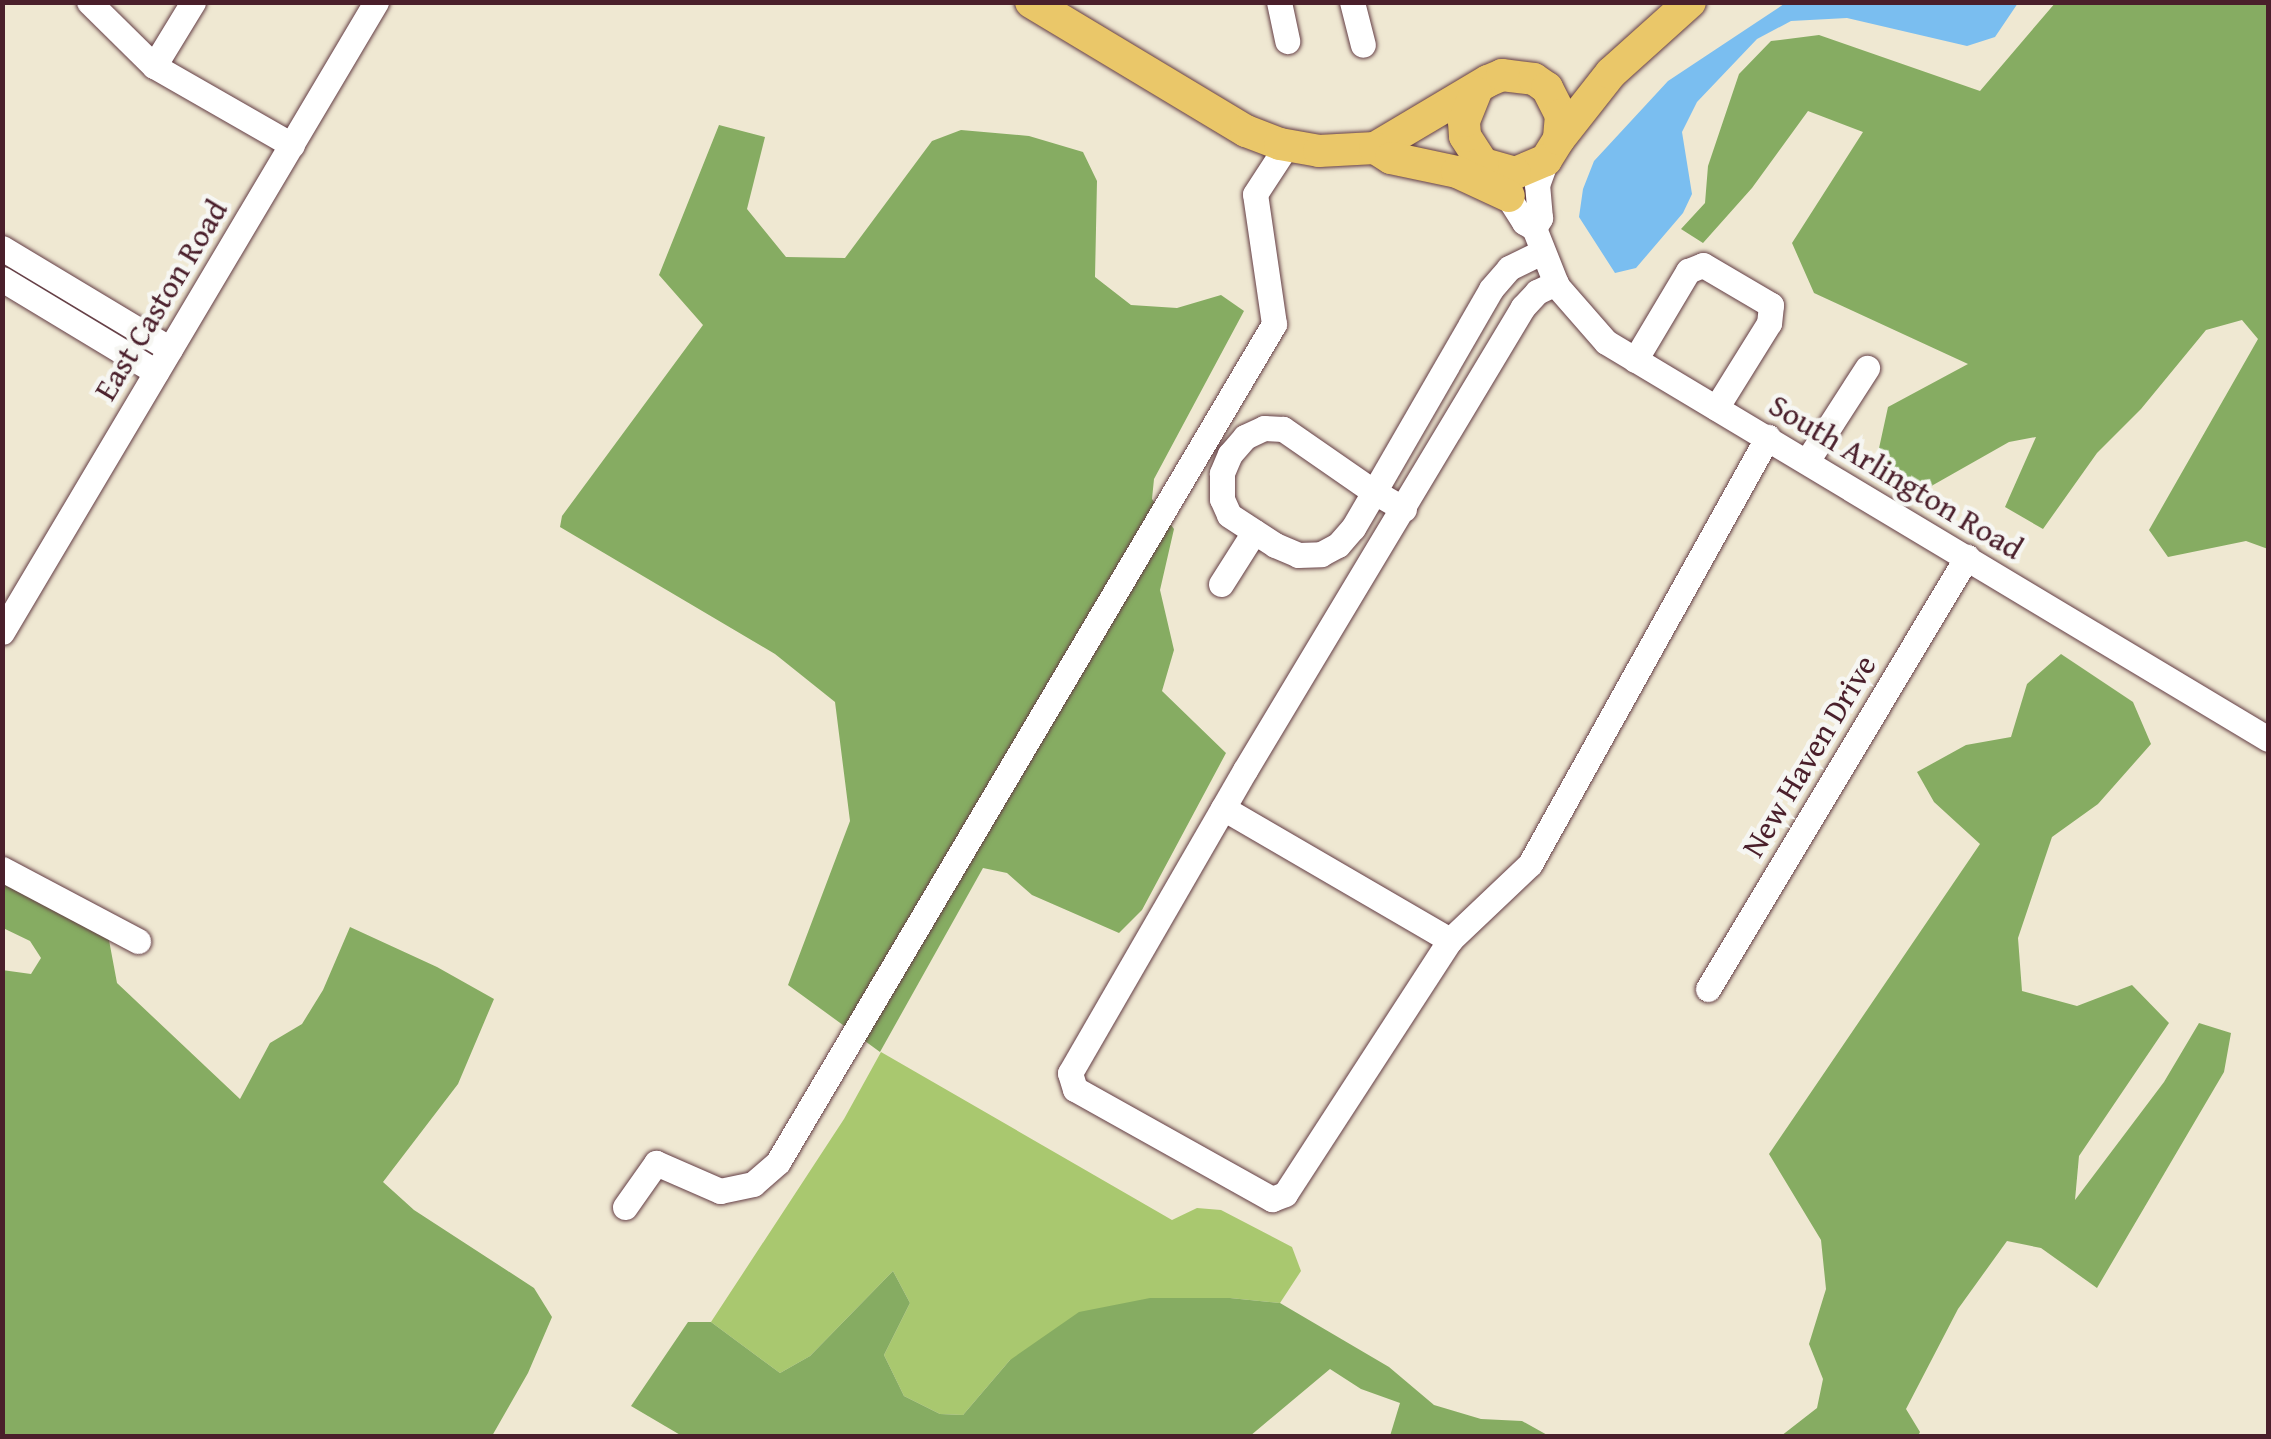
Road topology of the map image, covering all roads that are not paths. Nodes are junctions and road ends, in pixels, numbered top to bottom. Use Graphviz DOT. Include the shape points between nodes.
graph roads {
  1 [pos="89,2"];
  2 [pos="193,2"];
  3 [pos="376,2"];
  4 [pos="1031,2"];
  5 [pos="1279,2"];
  6 [pos="1352,2"];
  7 [pos="1690,2"];
  8 [pos="1287,42"];
  9 [pos="1363,45"];
  10 [pos="154,66"];
  11 [pos="1611,73"];
  12 [pos="1541,84"];
  13 [pos="1476,92"];
  14 [pos="1388,142"];
  15 [pos="292,145"];
  16 [pos="1286,145"];
  17 [pos="1552,150"];
  18 [pos="1481,161"];
  19 [pos="1509,196"];
  20 [pos="1538,240"];
  21 [pos="2,248"];
  22 [pos="2,280"];
  23 [pos="1556,283"];
  24 [pos="170,349"];
  25 [pos="1635,360"];
  26 [pos="1866,368"];
  27 [pos="156,372"];
  28 [pos="1716,408"];
  29 [pos="1768,437"];
  30 [pos="1806,462"];
  31 [pos="1374,492"];
  32 [pos="1404,509"];
  33 [pos="1254,532"];
  34 [pos="1967,556"];
  35 [pos="1221,584"];
  36 [pos="2,632"];
  37 [pos="2268,739"];
  38 [pos="1223,808"];
  39 [pos="2,869"];
  40 [pos="1450,940"];
  41 [pos="138,941"];
  42 [pos="1708,989"];
  43 [pos="625,1206"];
  1 -- 10 [label="street"];
  2 -- 10 [label="street"];
  3 -- 15 [label="street, East Caston Road"];
  4 -- 16 [label="main road" via="1246,131"];
  5 -- 8 [label="street"];
  6 -- 9 [label="street"];
  7 -- 11 [label="main road"];
  10 -- 15 [label="street"];
  11 -- 12 [label="main road"];
  11 -- 17 [label="main road"];
  12 -- 13 [label="main road" via="1502,76"];
  12 -- 17 [label="main road" via="1561,115"];
  13 -- 14 [label="main road"];
  13 -- 18 [label="main road" via="1465,136"];
  14 -- 16 [label="main road" via="1319,150"];
  14 -- 18 [label="main road"];
  14 -- 19 [label="main road" via="1390,158 1457,172"];
  15 -- 24 [label="street, East Caston Road"];
  16 -- 43 [label="street" via="1255,194 1274,324 778,1162 754,1184 720,1191 656,1164"];
  17 -- 18 [label="main road" via="1515,173"];
  17 -- 20 [label="street" via="1539,172"];
  18 -- 19 [label="street, South Arlington Road"];
  19 -- 20 [label="street, South Arlington Road"];
  20 -- 23 [label="street, South Arlington Road"];
  20 -- 31 [label="street" via="1491,289"];
  21 -- 24 [label="street"];
  22 -- 27 [label="street"];
  23 -- 25 [label="street, South Arlington Road" via="1606,342"];
  23 -- 32 [label="street" via="1523,306"];
  24 -- 27 [label="street, East Caston Road"];
  25 -- 28 [label="street, South Arlington Road"];
  25 -- 28 [label="street" via="1688,271 1702,265 1771,305 1769,322"];
  26 -- 30 [label="street"];
  27 -- 36 [label="street, East Caston Road"];
  28 -- 29 [label="street, South Arlington Road"];
  29 -- 30 [label="street, South Arlington Road"];
  29 -- 40 [label="street" via="1530,864"];
  30 -- 34 [label="street, South Arlington Road"];
  31 -- 32 [label="street"];
  31 -- 33 [label="street" via="1353,528 1321,554 1298,554"];
  31 -- 33 [label="street" via="1283,429 1264,428 1245,437 1222,473 1229,515"];
  32 -- 38 [label="street"];
  33 -- 35 [label="street"];
  34 -- 37 [label="street, South Arlington Road"];
  34 -- 42 [label="street, New Haven Drive"];
  38 -- 40 [label="street"];
  38 -- 40 [label="street" via="1070,1073 1076,1089 1272,1199 1285,1194"];
  39 -- 41 [label="street"];
}
